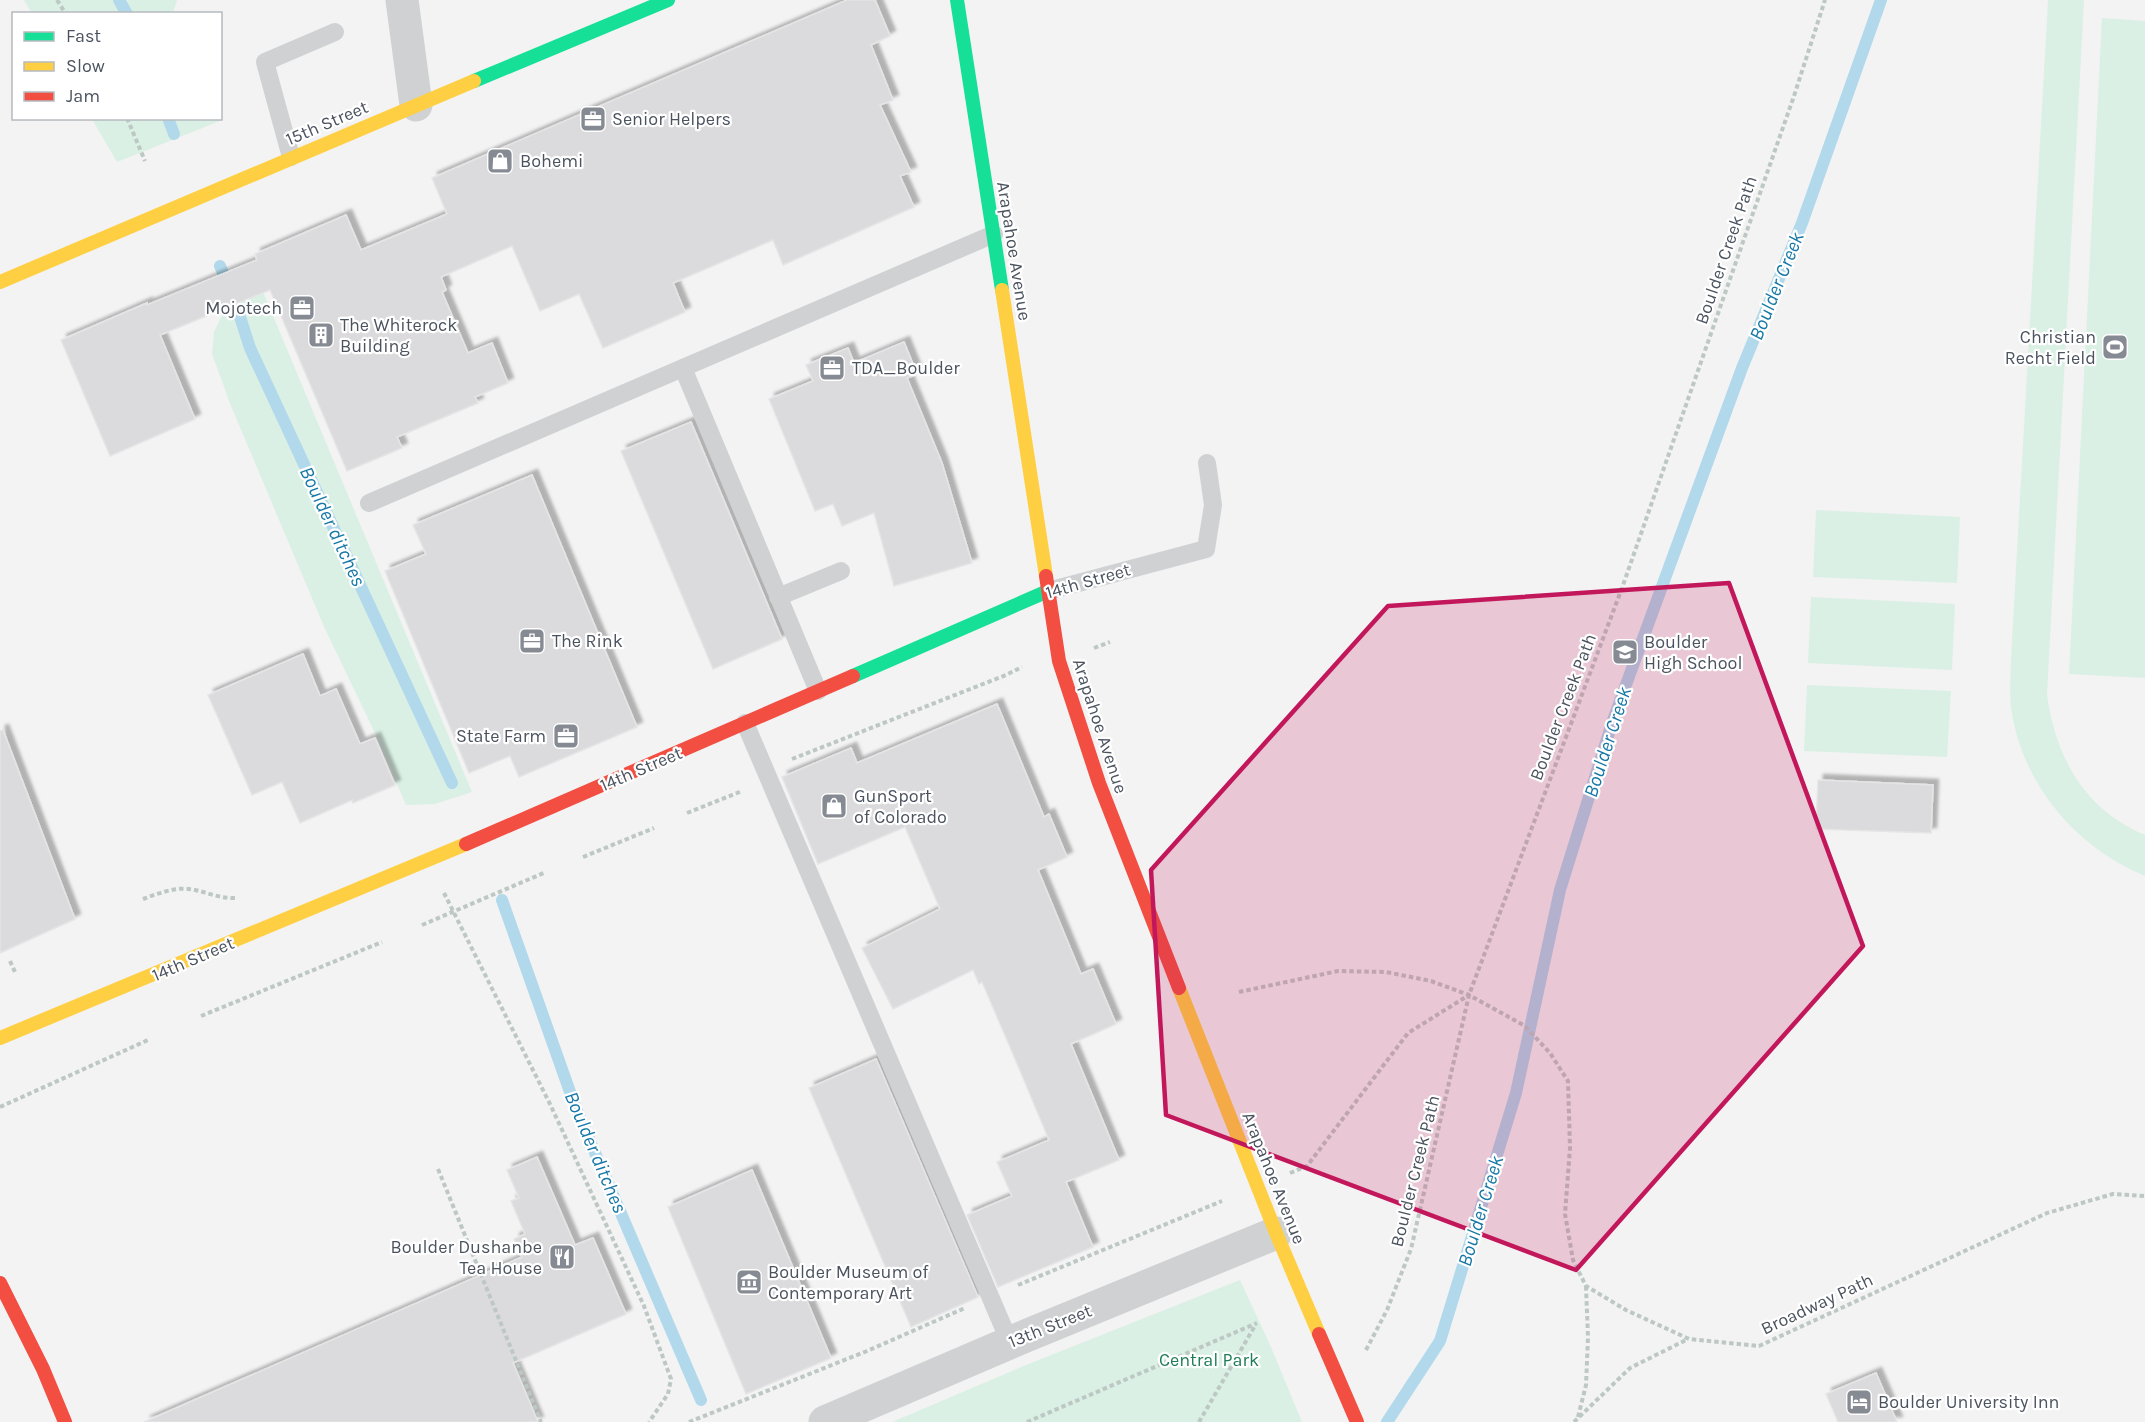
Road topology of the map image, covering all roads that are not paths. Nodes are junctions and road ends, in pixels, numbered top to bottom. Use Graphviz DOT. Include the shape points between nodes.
graph roads {
  1 [pos="402,0"];
  2 [pos="668,0"];
  3 [pos="957,0"];
  4 [pos="628,8"];
  5 [pos="335,32"];
  6 [pos="416,105"];
  7 [pos="291,157"];
  8 [pos="994,234"];
  9 [pos="0,282"];
  10 [pos="683,368"];
  11 [pos="1207,463"];
  12 [pos="369,503"];
  13 [pos="841,571"];
  14 [pos="1048,591"];
  15 [pos="778,597"];
  16 [pos="818,691"];
  17 [pos="745,723"];
  18 [pos="0,1038"];
  19 [pos="1276,1233"];
  20 [pos="0,1283"];
  21 [pos="1010,1343"];
  22 [pos="65,1422"];
  23 [pos="825,1422"];
  24 [pos="1357,1422"];
  1 -- 6 [label="street"];
  2 -- 4 [label="street, 15th Street"];
  3 -- 8 [label="street, Arapahoe Avenue"];
  4 -- 6 [label="street, 15th Street"];
  5 -- 7 [label="lane" via="265,62"];
  6 -- 7 [label="street, 15th Street"];
  7 -- 9 [label="street, 15th Street"];
  8 -- 10 [label="lane"];
  8 -- 14 [label="street, Arapahoe Avenue"];
  10 -- 12 [label="lane"];
  10 -- 15 [label="lane"];
  11 -- 14 [label="lane, 14th Street" via="1213,505 1206,549"];
  13 -- 15 [label="lane"];
  14 -- 16 [label="street, 14th Street"];
  14 -- 19 [label="street, Arapahoe Avenue" via="1059,661 1099,783"];
  15 -- 16 [label="lane"];
  16 -- 17 [label="street, 14th Street"];
  17 -- 18 [label="street, 14th Street" via="429,860"];
  17 -- 21 [label="lane"];
  19 -- 21 [label="street, 13th Street"];
  19 -- 24 [label="street, Arapahoe Avenue, bridge"];
  20 -- 22 [label="street"];
  21 -- 23 [label="street, 13th Street"];
}
